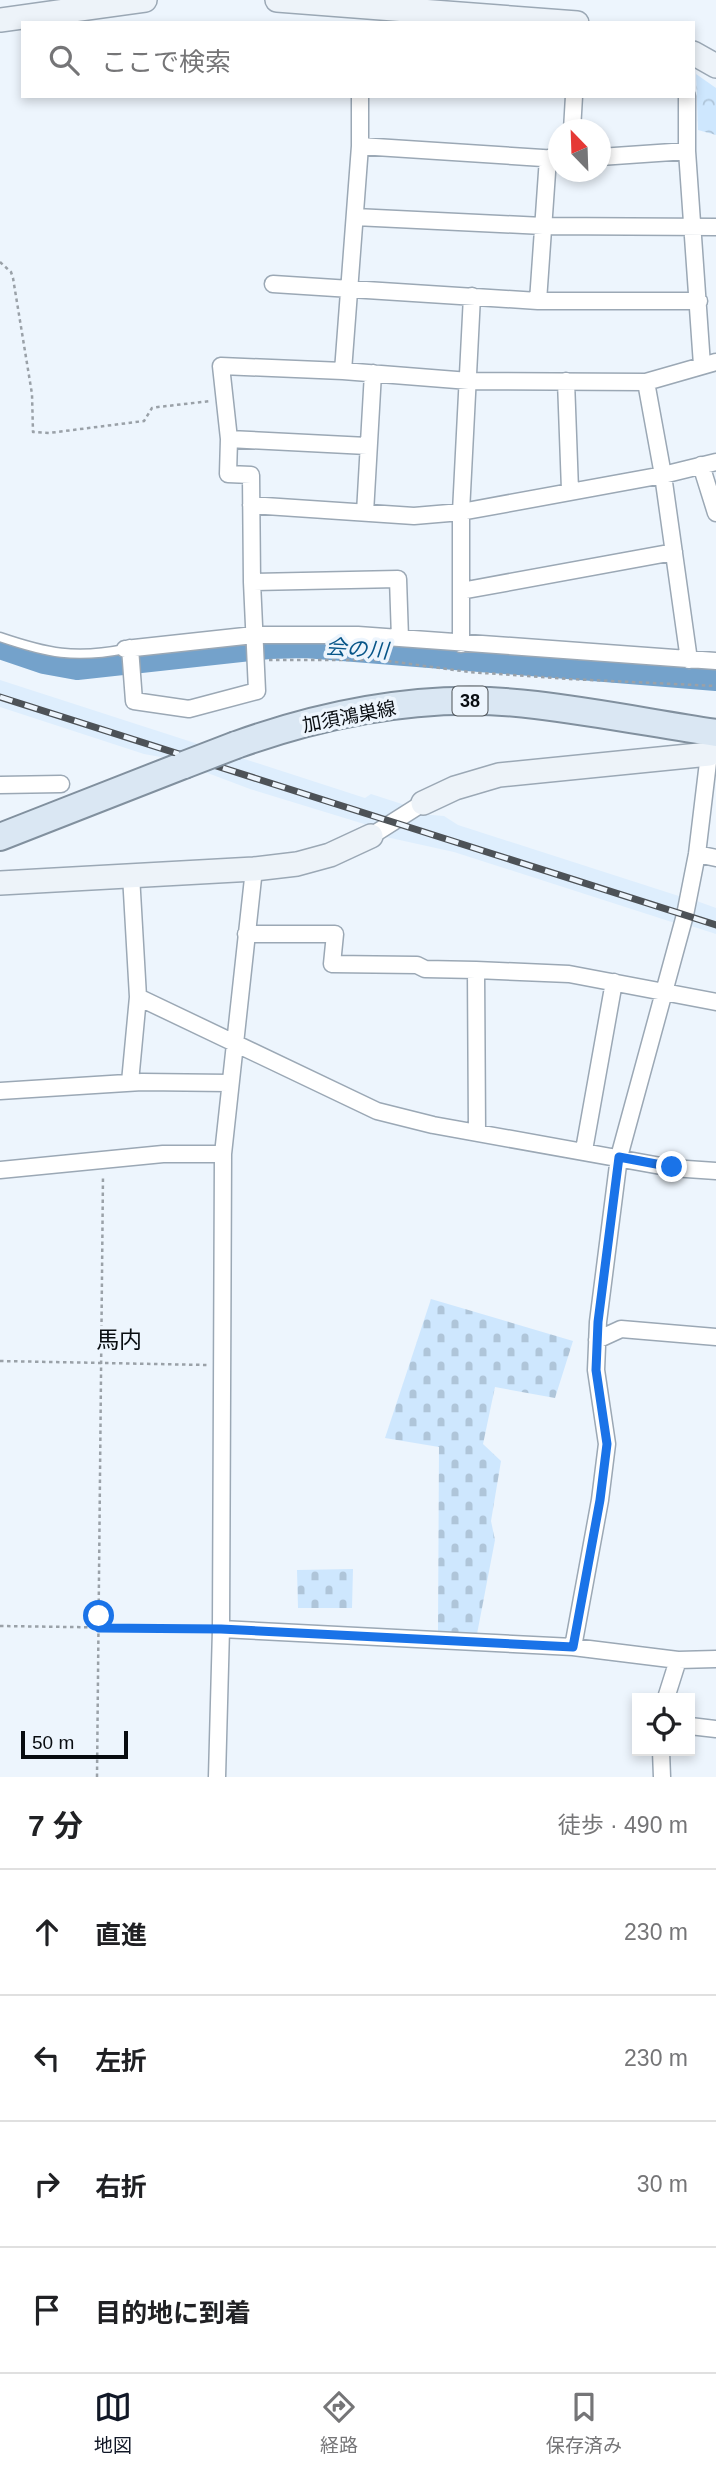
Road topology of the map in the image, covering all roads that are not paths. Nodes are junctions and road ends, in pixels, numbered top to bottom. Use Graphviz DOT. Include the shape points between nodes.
graph roads {
  1 [pos="145,0"];
  2 [pos="277,0"];
  3 [pos="455,7"];
  4 [pos="361,15"];
  5 [pos="0,20"];
  6 [pos="562,21"];
  7 [pos="695,54"];
  8 [pos="716,66"];
  9 [pos="360,98"];
  10 [pos="574,98"];
  11 [pos="688,98"];
  12 [pos="573,119"];
  13 [pos="360,146"];
  14 [pos="687,151"];
  15 [pos="611,156"];
  16 [pos="548,158"];
  17 [pos="549,182"];
  18 [pos="355,217"];
  19 [pos="543,226"];
  20 [pos="716,227"];
  21 [pos="692,228"];
  22 [pos="273,284"];
  23 [pos="349,289"];
  24 [pos="472,296"];
  25 [pos="538,301"];
  26 [pos="699,301"];
  27 [pos="709,364"];
  28 [pos="343,371"];
  29 [pos="373,373"];
  30 [pos="468,380"];
  31 [pos="566,381"];
  32 [pos="646,382"];
  33 [pos="229,439"];
  34 [pos="367,446"];
  35 [pos="708,464"];
  36 [pos="663,475"];
  37 [pos="570,490"];
  38 [pos="251,505"];
  39 [pos="461,512"];
  40 [pos="365,513"];
  41 [pos="716,513"];
  42 [pos="674,551"];
  43 [pos="252,582"];
  44 [pos="461,591"];
  45 [pos="0,637"];
  46 [pos="400,638"];
  47 [pos="461,644"];
  48 [pos="254,648"];
  49 [pos="128,650"];
  50 [pos="689,660"];
  51 [pos="716,661"];
  52 [pos="712,743"];
  53 [pos="61,784"];
  54 [pos="0,785"];
  55 [pos="423,803"];
  56 [pos="370,836"];
  57 [pos="0,837"];
  58 [pos="697,854"];
  59 [pos="716,858"];
  60 [pos="254,869"];
  61 [pos="131,875"];
  62 [pos="0,883"];
  63 [pos="246,934"];
  64 [pos="476,970"];
  65 [pos="614,982"];
  66 [pos="664,990"];
  67 [pos="138,998"];
  68 [pos="716,1002"];
  69 [pos="235,1044"];
  70 [pos="130,1082"];
  71 [pos="229,1083"];
  72 [pos="0,1091"];
  73 [pos="477,1131"];
  74 [pos="584,1150"];
  75 [pos="223,1154"];
  76 [pos="619,1157"];
  77 [pos="0,1171"];
  78 [pos="716,1171"];
  79 [pos="716,1337"];
  80 [pos="597,1340"];
  81 [pos="221,1629"];
  82 [pos="573,1647"];
  83 [pos="716,1659"];
  84 [pos="678,1660"];
  85 [pos="668,1693"];
  86 [pos="695,1727"];
  87 [pos="716,1729"];
  88 [pos="662,1756"];
  89 [pos="667,1776"];
  90 [pos="217,1777"];
  1 -- 5 [label="street"];
  2 -- 4 [label="street"];
  3 -- 4 [label="street"];
  3 -- 6 [label="street"];
  7 -- 8 [label="street"];
  9 -- 13 [label="street"];
  10 -- 12 [label="street"];
  11 -- 14 [label="street"];
  13 -- 16 [label="street"];
  13 -- 18 [label="street"];
  14 -- 15 [label="street"];
  14 -- 21 [label="street"];
  17 -- 19 [label="street"];
  18 -- 19 [label="street"];
  18 -- 23 [label="street"];
  19 -- 21 [label="street"];
  19 -- 25 [label="street"];
  20 -- 21 [label="street"];
  21 -- 26 [label="street"];
  22 -- 23 [label="street"];
  23 -- 24 [label="street"];
  23 -- 28 [label="street"];
  24 -- 25 [label="street"];
  24 -- 30 [label="street"];
  25 -- 26 [label="street"];
  26 -- 27 [label="street"];
  27 -- 32 [label="street"];
  28 -- 29 [label="street"];
  28 -- 33 [label="street" via="221,366"];
  29 -- 30 [label="street"];
  29 -- 34 [label="street"];
  30 -- 31 [label="street"];
  30 -- 39 [label="street"];
  31 -- 32 [label="street"];
  31 -- 37 [label="street"];
  32 -- 36 [label="street"];
  33 -- 34 [label="street"];
  33 -- 38 [label="street" via="228,474 251,475"];
  34 -- 40 [label="street"];
  35 -- 36 [label="street"];
  35 -- 41 [label="street"];
  36 -- 37 [label="street"];
  36 -- 42 [label="street"];
  37 -- 39 [label="street"];
  38 -- 40 [label="street"];
  38 -- 43 [label="street"];
  39 -- 40 [label="street" via="414,516"];
  39 -- 44 [label="street"];
  42 -- 44 [label="street"];
  42 -- 50 [label="street"];
  43 -- 46 [label="street" via="398,579"];
  43 -- 48 [label="street"];
  44 -- 47 [label="street"];
  45 -- 49 [label="lane" via="60,653"];
  46 -- 47 [label="street"];
  46 -- 48 [label="street" via="358,635"];
  47 -- 50 [label="street"];
  48 -- 49 [label="street"];
  48 -- 49 [label="street" via="257,691 189,709 134,701"];
  50 -- 51 [label="street"];
  52 -- 55 [label="street" via="499,775"];
  52 -- 57 [label="main road, 加須鴻巣線 / 38, bridge" via="534,705 470,701 384,708 269,733"];
  52 -- 58 [label="street"];
  53 -- 54 [label="street"];
  55 -- 56 [label="street"];
  56 -- 60 [label="street" via="314,860"];
  58 -- 59 [label="street"];
  58 -- 66 [label="street"];
  60 -- 61 [label="street"];
  60 -- 63 [label="street"];
  61 -- 62 [label="street"];
  61 -- 67 [label="street"];
  63 -- 64 [label="street" via="335,934 332,964"];
  63 -- 69 [label="street"];
  64 -- 65 [label="street" via="569,974"];
  64 -- 73 [label="street"];
  65 -- 66 [label="street"];
  65 -- 74 [label="street"];
  66 -- 68 [label="street"];
  66 -- 76 [label="street"];
  67 -- 69 [label="street"];
  67 -- 70 [label="street"];
  69 -- 71 [label="street"];
  69 -- 73 [label="street" via="377,1111"];
  70 -- 71 [label="street"];
  70 -- 72 [label="street"];
  71 -- 75 [label="street"];
  73 -- 74 [label="street"];
  74 -- 76 [label="street"];
  75 -- 77 [label="street" via="163,1154"];
  75 -- 81 [label="street"];
  76 -- 78 [label="street"];
  76 -- 80 [label="street"];
  79 -- 80 [label="street" via="621,1329"];
  80 -- 82 [label="street" via="596,1370 607,1444"];
  81 -- 82 [label="street"];
  81 -- 90 [label="street"];
  82 -- 84 [label="street"];
  83 -- 84 [label="street"];
  84 -- 85 [label="street"];
  86 -- 87 [label="street"];
  88 -- 89 [label="street"];
}
